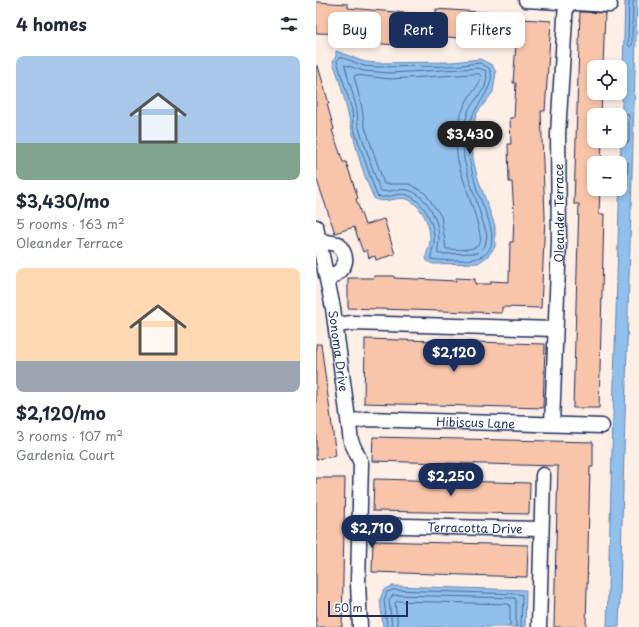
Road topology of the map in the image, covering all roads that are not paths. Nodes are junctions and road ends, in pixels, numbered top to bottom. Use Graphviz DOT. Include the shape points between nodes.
graph roads {
  1 [pos="526,0"];
  2 [pos="566,2"];
  3 [pos="610,5"];
  4 [pos="316,227"];
  5 [pos="320,241"];
  6 [pos="320,259"];
  7 [pos="328,280"];
  8 [pos="336,325"];
  9 [pos="555,329"];
  10 [pos="349,422"];
  11 [pos="552,424"];
  12 [pos="602,426"];
  13 [pos="543,475"];
  14 [pos="360,525"];
  15 [pos="541,530"];
  16 [pos="360,627"];
  17 [pos="539,627"];
  1 -- 2 [label="street"];
  2 -- 3 [label="street"];
  2 -- 9 [label="street, Oleander Terrace" via="558,134"];
  4 -- 5 [label="street, Sonoma Drive"];
  5 -- 6 [label="street, Sonoma Drive"];
  5 -- 7 [label="street" via="338,244 344,252 345,262 340,272"];
  6 -- 7 [label="street, Sonoma Drive"];
  7 -- 8 [label="street, Sonoma Drive"];
  8 -- 9 [label="street" via="352,323"];
  8 -- 10 [label="street, Sonoma Drive"];
  9 -- 11 [label="street, Oleander Terrace"];
  10 -- 11 [label="street, Hibiscus Lane" via="366,419"];
  10 -- 14 [label="street, Sonoma Drive" via="351,441 361,459"];
  11 -- 12 [label="street, Hibiscus Lane"];
  13 -- 15 [label="street"];
  14 -- 15 [label="street, Terracotta Drive"];
  14 -- 16 [label="street, Sonoma Drive"];
  15 -- 17 [label="street"];
}
